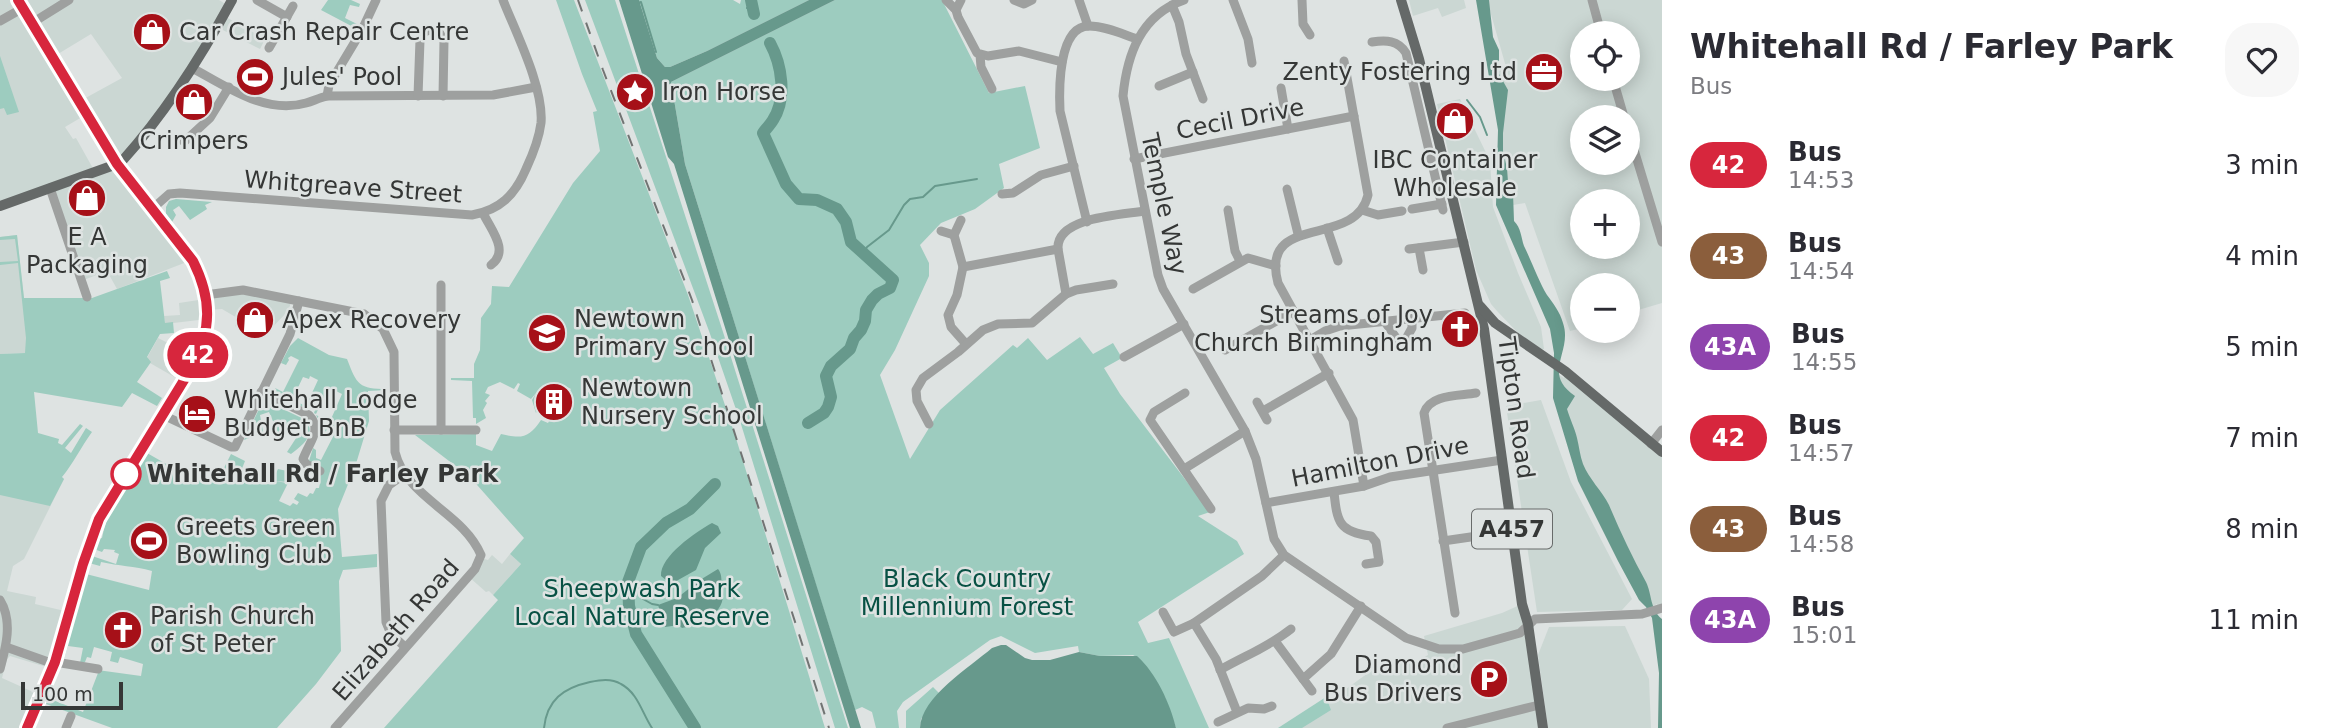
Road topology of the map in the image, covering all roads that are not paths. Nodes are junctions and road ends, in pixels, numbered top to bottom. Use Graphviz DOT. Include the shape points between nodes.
graph roads {
  1 [pos="69,0"];
  2 [pos="232,0"];
  3 [pos="257,0"];
  4 [pos="376,0"];
  5 [pos="503,0"];
  6 [pos="946,0"];
  7 [pos="961,0"];
  8 [pos="1014,0"];
  9 [pos="1032,0"];
  10 [pos="1079,0"];
  11 [pos="1184,0"];
  12 [pos="1233,0"];
  13 [pos="1302,0"];
  14 [pos="1403,0"];
  15 [pos="1592,0"];
  16 [pos="1172,3"];
  17 [pos="21,4"];
  18 [pos="293,6"];
  19 [pos="956,10"];
  20 [pos="287,18"];
  21 [pos="0,21"];
  22 [pos="1598,21"];
  23 [pos="32,23"];
  24 [pos="1088,26"];
  25 [pos="1310,35"];
  26 [pos="1137,39"];
  27 [pos="1372,42"];
  28 [pos="269,48"];
  29 [pos="980,55"];
  30 [pos="1413,60"];
  31 [pos="1344,61"];
  32 [pos="1062,62"];
  33 [pos="1252,63"];
  34 [pos="192,68"];
  35 [pos="1193,72"];
  36 [pos="1159,86"];
  37 [pos="536,87"];
  38 [pos="229,88"];
  39 [pos="1281,88"];
  40 [pos="992,89"];
  41 [pos="327,96"];
  42 [pos="418,96"];
  43 [pos="443,96"];
  44 [pos="1203,99"];
  45 [pos="1354,116"];
  46 [pos="1288,129"];
  47 [pos="1432,138"];
  48 [pos="184,142"];
  49 [pos="1134,159"];
  50 [pos="117,164"];
  51 [pos="1074,166"];
  52 [pos="1640,170"];
  53 [pos="50,188"];
  54 [pos="1287,189"];
  55 [pos="1002,194"];
  56 [pos="0,206"];
  57 [pos="152,209"];
  58 [pos="1228,210"];
  59 [pos="1362,210"];
  60 [pos="1145,211"];
  61 [pos="483,213"];
  62 [pos="961,220"];
  63 [pos="1087,222"];
  64 [pos="1327,228"];
  65 [pos="941,231"];
  66 [pos="1298,234"];
  67 [pos="954,235"];
  68 [pos="1464,242"];
  69 [pos="1662,242"];
  70 [pos="1058,249"];
  71 [pos="1240,261"];
  72 [pos="1338,261"];
  73 [pos="491,265"];
  74 [pos="1276,266"];
  75 [pos="963,267"];
  76 [pos="1423,270"];
  77 [pos="1471,276"];
  78 [pos="1113,284"];
  79 [pos="441,285"];
  80 [pos="1193,289"];
  81 [pos="1066,294"];
  82 [pos="205,295"];
  83 [pos="87,297"];
  84 [pos="299,301"];
  85 [pos="1477,301"];
  86 [pos="1294,311"];
  87 [pos="1465,313"];
  88 [pos="1412,319"];
  89 [pos="1385,322"];
  90 [pos="1495,323"];
  91 [pos="1184,324"];
  92 [pos="1484,329"];
  93 [pos="1310,340"];
  94 [pos="1517,340"];
  95 [pos="966,344"];
  96 [pos="1225,350"];
  97 [pos="1126,352"];
  98 [pos="1329,373"];
  99 [pos="261,392"];
  100 [pos="1185,393"];
  101 [pos="1476,393"];
  102 [pos="1257,402"];
  103 [pos="163,415"];
  104 [pos="929,424"];
  105 [pos="394,430"];
  106 [pos="441,430"];
  107 [pos="476,430"];
  108 [pos="1662,430"];
  109 [pos="1245,431"];
  110 [pos="1651,444"];
  111 [pos="1662,452"];
  112 [pos="1502,460"];
  113 [pos="1184,470"];
  114 [pos="1433,470"];
  115 [pos="320,471"];
  116 [pos="403,475"];
  117 [pos="1364,486"];
  118 [pos="1334,492"];
  119 [pos="1266,503"];
  120 [pos="1212,509"];
  121 [pos="1505,532"];
  122 [pos="1443,541"];
  123 [pos="1284,555"];
  124 [pos="1366,564"];
  125 [pos="0,600"];
  126 [pos="1361,606"];
  127 [pos="1660,608"];
  128 [pos="1163,612"];
  129 [pos="1455,613"];
  130 [pos="1194,623"];
  131 [pos="1528,624"];
  132 [pos="1291,629"];
  133 [pos="1275,642"];
  134 [pos="6,647"];
  135 [pos="405,647"];
  136 [pos="55,663"];
  137 [pos="0,669"];
  138 [pos="98,669"];
  139 [pos="1220,670"];
  140 [pos="1303,679"];
  141 [pos="1312,691"];
  142 [pos="1539,705"];
  143 [pos="1272,706"];
  144 [pos="1237,712"];
  145 [pos="71,716"];
  146 [pos="1218,722"];
  147 [pos="1487,723"];
  148 [pos="27,728"];
  149 [pos="66,728"];
  150 [pos="335,728"];
  151 [pos="1447,728"];
  152 [pos="1543,728"];
  1 -- 23 [label="street"];
  2 -- 34 [label="main road"];
  3 -- 20 [label="street"];
  4 -- 41 [label="street"];
  5 -- 37 [label="street, Whitgreave Street"];
  6 -- 19 [label="street"];
  7 -- 19 [label="street"];
  8 -- 9 [label="street" via="1024,4"];
  10 -- 24 [label="street"];
  11 -- 16 [label="street, Temple Way"];
  12 -- 33 [label="street"];
  13 -- 25 [label="street" via="1303,24"];
  14 -- 30 [label="main road, A457"];
  15 -- 22 [label="street"];
  16 -- 26 [label="street, Temple Way"];
  16 -- 35 [label="street"];
  17 -- 21 [label="street"];
  17 -- 23 [label="street"];
  18 -- 20 [label="street"];
  19 -- 29 [label="street"];
  20 -- 28 [label="street"];
  23 -- 50 [label="street"];
  24 -- 26 [label="street"];
  24 -- 32 [label="street" via="1069,39"];
  26 -- 49 [label="street, Temple Way" via="1123,96"];
  27 -- 30 [label="street" via="1392,41"];
  29 -- 32 [label="street" via="1019,51"];
  29 -- 40 [label="street"];
  30 -- 47 [label="main road, A457"];
  31 -- 45 [label="street"];
  32 -- 51 [label="street" via="1060,111"];
  34 -- 38 [label="street"];
  34 -- 50 [label="main road" via="166,107"];
  35 -- 36 [label="street"];
  35 -- 44 [label="street"];
  37 -- 43 [label="street" via="494,95"];
  37 -- 61 [label="street, Whitgreave Street" via="541,121 534,150 511,196"];
  38 -- 41 [label="street" via="278,105 305,104"];
  38 -- 48 [label="street" via="210,118"];
  39 -- 46 [label="street"];
  41 -- 42 [label="street"];
  42 -- 43 [label="street"];
  42 -- 43 [label="street" via="419,40 429,30 437,30 444,40"];
  45 -- 46 [label="street, Cecil Drive"];
  45 -- 59 [label="street" via="1368,195"];
  46 -- 49 [label="street, Cecil Drive"];
  47 -- 59 [label="street" via="1442,207 1378,215"];
  47 -- 68 [label="main road, A457"];
  49 -- 60 [label="street, Temple Way"];
  50 -- 53 [label="main road"];
  50 -- 57 [label="main road"];
  51 -- 55 [label="street" via="1041,175 1013,193"];
  51 -- 63 [label="street"];
  52 -- 69 [label="street"];
  53 -- 56 [label="main road"];
  53 -- 83 [label="street"];
  54 -- 66 [label="street"];
  57 -- 61 [label="street, Whitgreave Street" via="169,194 180,192"];
  57 -- 82 [label="main road" via="193,261"];
  58 -- 71 [label="street"];
  59 -- 64 [label="street" via="1350,221"];
  60 -- 63 [label="street"];
  60 -- 91 [label="street, Temple Way" via="1157,275"];
  61 -- 73 [label="street" via="501,247 500,257"];
  62 -- 67 [label="street"];
  63 -- 70 [label="street" via="1066,228"];
  64 -- 66 [label="street"];
  64 -- 72 [label="street"];
  65 -- 67 [label="street"];
  66 -- 74 [label="street" via="1285,245"];
  67 -- 75 [label="street"];
  68 -- 76 [label="street" via="1414,248"];
  68 -- 77 [label="main road, A457"];
  70 -- 75 [label="street"];
  70 -- 81 [label="street"];
  71 -- 74 [label="street" via="1254,258"];
  71 -- 80 [label="street"];
  74 -- 86 [label="street" via="1278,283"];
  75 -- 95 [label="street" via="948,315 951,327"];
  77 -- 85 [label="main road, A457"];
  77 -- 94 [label="main road"];
  78 -- 81 [label="street"];
  79 -- 106 [label="street"];
  81 -- 95 [label="street" via="1032,323 989,326"];
  82 -- 84 [label="street" via="235,290"];
  82 -- 103 [label="main road" via="204,344"];
  84 -- 99 [label="street" via="295,323"];
  84 -- 105 [label="street" via="364,314 387,335 394,352"];
  85 -- 90 [label="main road"];
  85 -- 92 [label="main road, Tipton Road / A457"];
  86 -- 93 [label="street"];
  86 -- 96 [label="street"];
  87 -- 88 [label="street"];
  88 -- 89 [label="street"];
  88 -- 89 [label="street" via="1402,350"];
  89 -- 93 [label="street" via="1332,328"];
  90 -- 92 [label="main road"];
  90 -- 94 [label="main road"];
  91 -- 97 [label="street"];
  91 -- 109 [label="street, Temple Way"];
  92 -- 112 [label="main road, Tipton Road / A457"];
  93 -- 98 [label="street"];
  94 -- 110 [label="main road" via="1565,371"];
  95 -- 104 [label="street" via="923,378 916,390"];
  98 -- 102 [label="street" via="1265,415"];
  98 -- 117 [label="street" via="1353,420"];
  99 -- 103 [label="street" via="235,447"];
  99 -- 115 [label="street" via="314,421 316,429 303,459"];
  100 -- 113 [label="street" via="1154,412 1150,420"];
  101 -- 114 [label="street" via="1426,405 1423,413"];
  103 -- 136 [label="main road" via="99,519"];
  105 -- 106 [label="street"];
  105 -- 116 [label="street"];
  106 -- 107 [label="street"];
  108 -- 110 [label="street"];
  109 -- 113 [label="street"];
  109 -- 119 [label="street, Temple Way"];
  110 -- 111 [label="main road"];
  112 -- 114 [label="street, Hamilton Drive"];
  112 -- 131 [label="main road, Tipton Road / A457"];
  113 -- 120 [label="street"];
  114 -- 117 [label="street, Hamilton Drive"];
  114 -- 122 [label="street"];
  116 -- 135 [label="street" via="384,492 380,511 386,622"];
  116 -- 135 [label="street, Elizabeth Road" via="461,528 481,555 476,568"];
  117 -- 118 [label="street, Hamilton Drive"];
  118 -- 119 [label="street, Hamilton Drive"];
  118 -- 124 [label="street" via="1341,525 1376,542 1379,562"];
  119 -- 123 [label="street, Temple Way" via="1274,539"];
  121 -- 122 [label="street"];
  122 -- 129 [label="street"];
  123 -- 126 [label="street"];
  123 -- 130 [label="street"];
  125 -- 134 [label="street" via="6,615"];
  126 -- 131 [label="street" via="1406,638 1450,651 1520,633"];
  126 -- 140 [label="street" via="1331,654"];
  127 -- 131 [label="street" via="1644,614 1535,619"];
  128 -- 130 [label="street" via="1174,632"];
  130 -- 139 [label="street"];
  131 -- 142 [label="main road, Tipton Road / A457"];
  132 -- 133 [label="street"];
  133 -- 139 [label="street"];
  133 -- 140 [label="street"];
  134 -- 136 [label="street"];
  134 -- 137 [label="street"];
  135 -- 150 [label="street, Elizabeth Road"];
  136 -- 138 [label="street"];
  136 -- 148 [label="main road"];
  139 -- 144 [label="street"];
  140 -- 141 [label="street"];
  142 -- 147 [label="street"];
  142 -- 152 [label="main road, Tipton Road / A457"];
  143 -- 144 [label="street"];
  144 -- 146 [label="street"];
  145 -- 149 [label="street"];
  147 -- 151 [label="street"];
}
